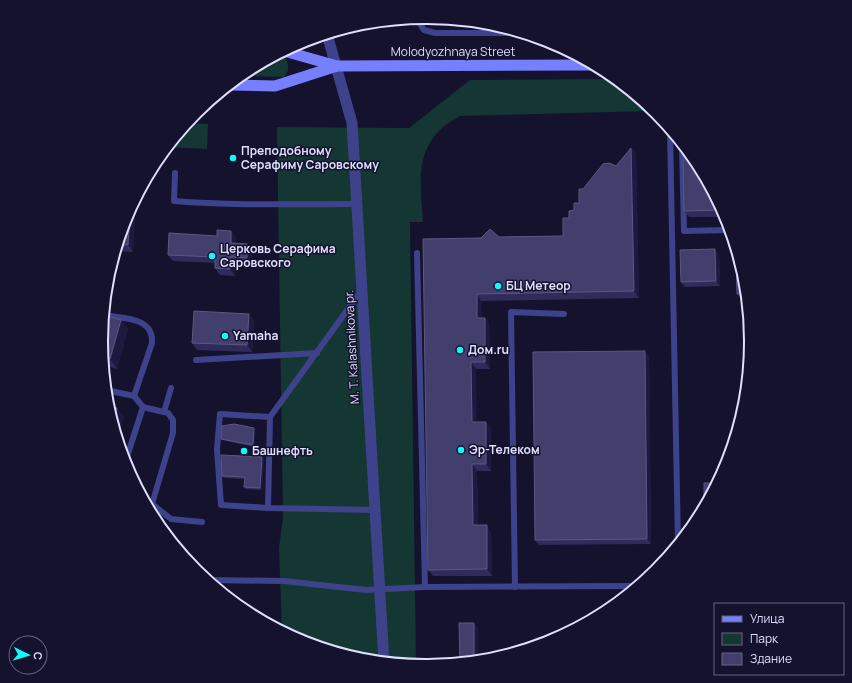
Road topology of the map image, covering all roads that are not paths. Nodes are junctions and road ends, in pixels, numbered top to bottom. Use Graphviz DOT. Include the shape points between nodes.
graph roads {
  1 [pos="420,24"];
  2 [pos="500,33"];
  3 [pos="329,40"];
  4 [pos="293,54"];
  5 [pos="581,65"];
  6 [pos="338,66"];
  7 [pos="240,85"];
  8 [pos="670,138"];
  9 [pos="682,154"];
  10 [pos="175,174"];
  11 [pos="357,204"];
  12 [pos="723,230"];
  13 [pos="417,253"];
  14 [pos="362,290"];
  15 [pos="564,314"];
  16 [pos="109,316"];
  17 [pos="316,353"];
  18 [pos="196,360"];
  19 [pos="171,388"];
  20 [pos="113,391"];
  21 [pos="134,396"];
  22 [pos="143,407"];
  23 [pos="164,412"];
  24 [pos="270,417"];
  25 [pos="129,453"];
  26 [pos="152,501"];
  27 [pos="268,508"];
  28 [pos="375,510"];
  29 [pos="158,511"];
  30 [pos="202,522"];
  31 [pos="678,535"];
  32 [pos="217,580"];
  33 [pos="628,586"];
  34 [pos="425,587"];
  35 [pos="514,587"];
  36 [pos="380,590"];
  37 [pos="384,656"];
  1 -- 2 [label="lane" via="424,30 435,33"];
  3 -- 6 [label="street, M. T. Kalashnikova pr."];
  4 -- 6 [label="main road, Molodyozhnaya Street"];
  5 -- 6 [label="main road, Molodyozhnaya Street"];
  6 -- 7 [label="main road, Molodyozhnaya Street" via="275,86"];
  6 -- 11 [label="street, M. T. Kalashnikova pr." via="352,124"];
  8 -- 31 [label="lane"];
  9 -- 12 [label="lane" via="684,231"];
  10 -- 11 [label="lane" via="174,201 278,206"];
  11 -- 14 [label="street, M. T. Kalashnikova pr."];
  13 -- 34 [label="lane"];
  14 -- 17 [label="lane"];
  14 -- 28 [label="street, M. T. Kalashnikova pr."];
  15 -- 35 [label="lane" via="511,312"];
  16 -- 21 [label="lane" via="144,323 153,335"];
  17 -- 18 [label="lane"];
  17 -- 24 [label="lane"];
  19 -- 23 [label="lane"];
  20 -- 21 [label="lane"];
  21 -- 22 [label="lane"];
  22 -- 23 [label="lane"];
  22 -- 25 [label="lane"];
  23 -- 26 [label="lane" via="173,420 173,433"];
  24 -- 27 [label="lane"];
  24 -- 27 [label="lane" via="220,414 217,449 221,505"];
  27 -- 28 [label="lane"];
  28 -- 36 [label="street, M. T. Kalashnikova pr."];
  29 -- 30 [label="lane" via="171,519"];
  32 -- 36 [label="lane" via="284,581"];
  33 -- 35 [label="lane"];
  34 -- 35 [label="lane"];
  34 -- 36 [label="lane"];
  36 -- 37 [label="street, M. T. Kalashnikova pr."];
}
